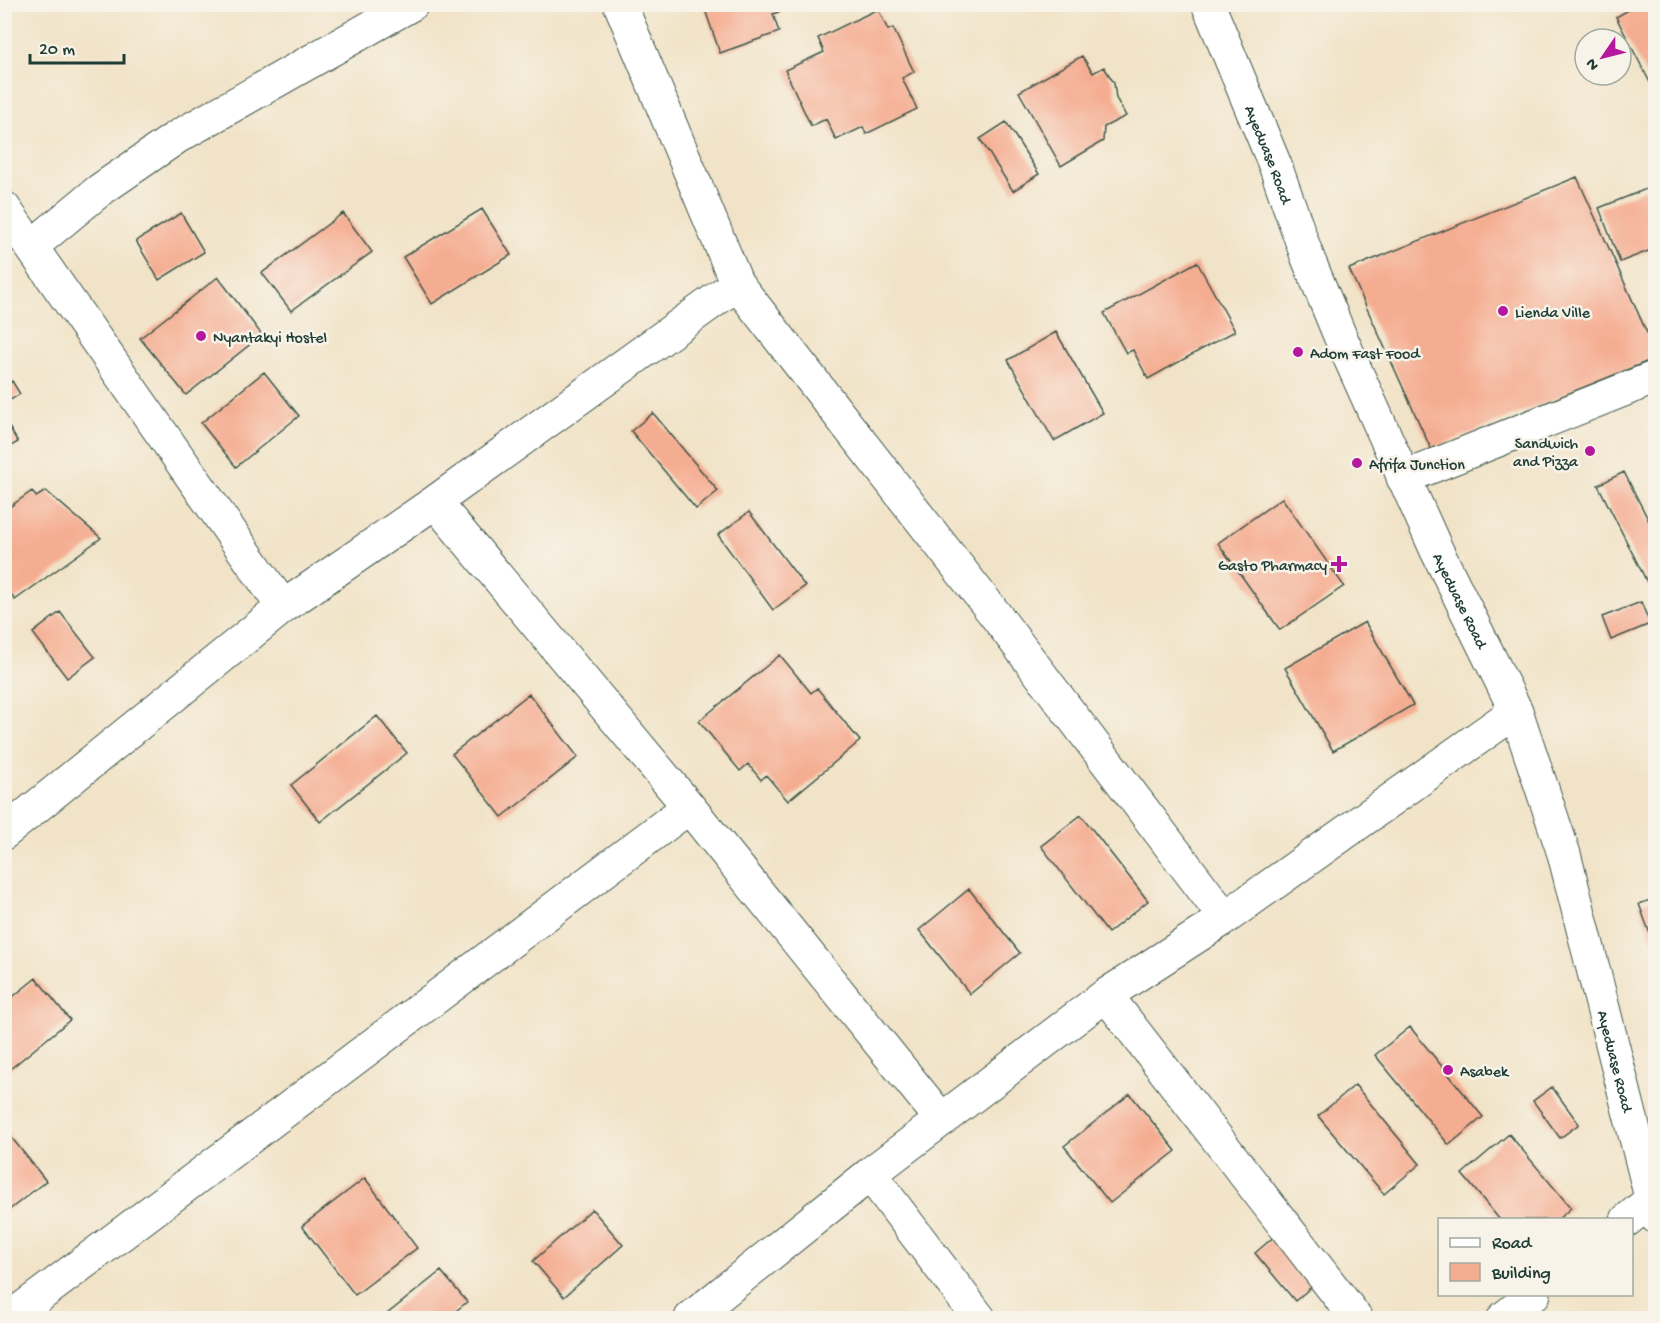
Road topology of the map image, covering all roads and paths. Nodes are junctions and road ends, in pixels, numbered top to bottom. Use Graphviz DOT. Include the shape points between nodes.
graph roads {
  1 [pos="412,4"];
  2 [pos="620,4"];
  3 [pos="1208,4"];
  4 [pos="4,208"];
  5 [pos="32,246"];
  6 [pos="737,284"];
  7 [pos="1656,377"];
  8 [pos="1403,478"];
  9 [pos="435,502"];
  10 [pos="283,607"];
  11 [pos="1516,711"];
  12 [pos="689,807"];
  13 [pos="4,833"];
  14 [pos="1225,918"];
  15 [pos="1106,995"];
  16 [pos="942,1120"];
  17 [pos="870,1174"];
  18 [pos="1644,1213"];
  19 [pos="1532,1296"];
  20 [pos="10,1318"];
  21 [pos="691,1318"];
  22 [pos="980,1318"];
  23 [pos="1356,1318"];
  24 [pos="1504,1318"];
  1 -- 5 [label="street" via="177,137 100,190"];
  2 -- 6 [label="street"];
  3 -- 8 [label="street, Ayeduase Road" via="1275,165 1307,256"];
  4 -- 5 [label="street"];
  5 -- 10 [label="street"];
  6 -- 9 [label="street"];
  6 -- 14 [label="street"];
  7 -- 8 [label="street"];
  8 -- 11 [label="street, Ayeduase Road"];
  9 -- 10 [label="street"];
  9 -- 12 [label="street"];
  10 -- 13 [label="street"];
  11 -- 14 [label="street"];
  11 -- 18 [label="street, Ayeduase Road" via="1564,854"];
  12 -- 16 [label="street"];
  12 -- 20 [label="street"];
  14 -- 15 [label="street"];
  15 -- 16 [label="street"];
  15 -- 23 [label="street"];
  16 -- 17 [label="street"];
  17 -- 21 [label="street"];
  17 -- 22 [label="street"];
  19 -- 24 [label="street"];
}
